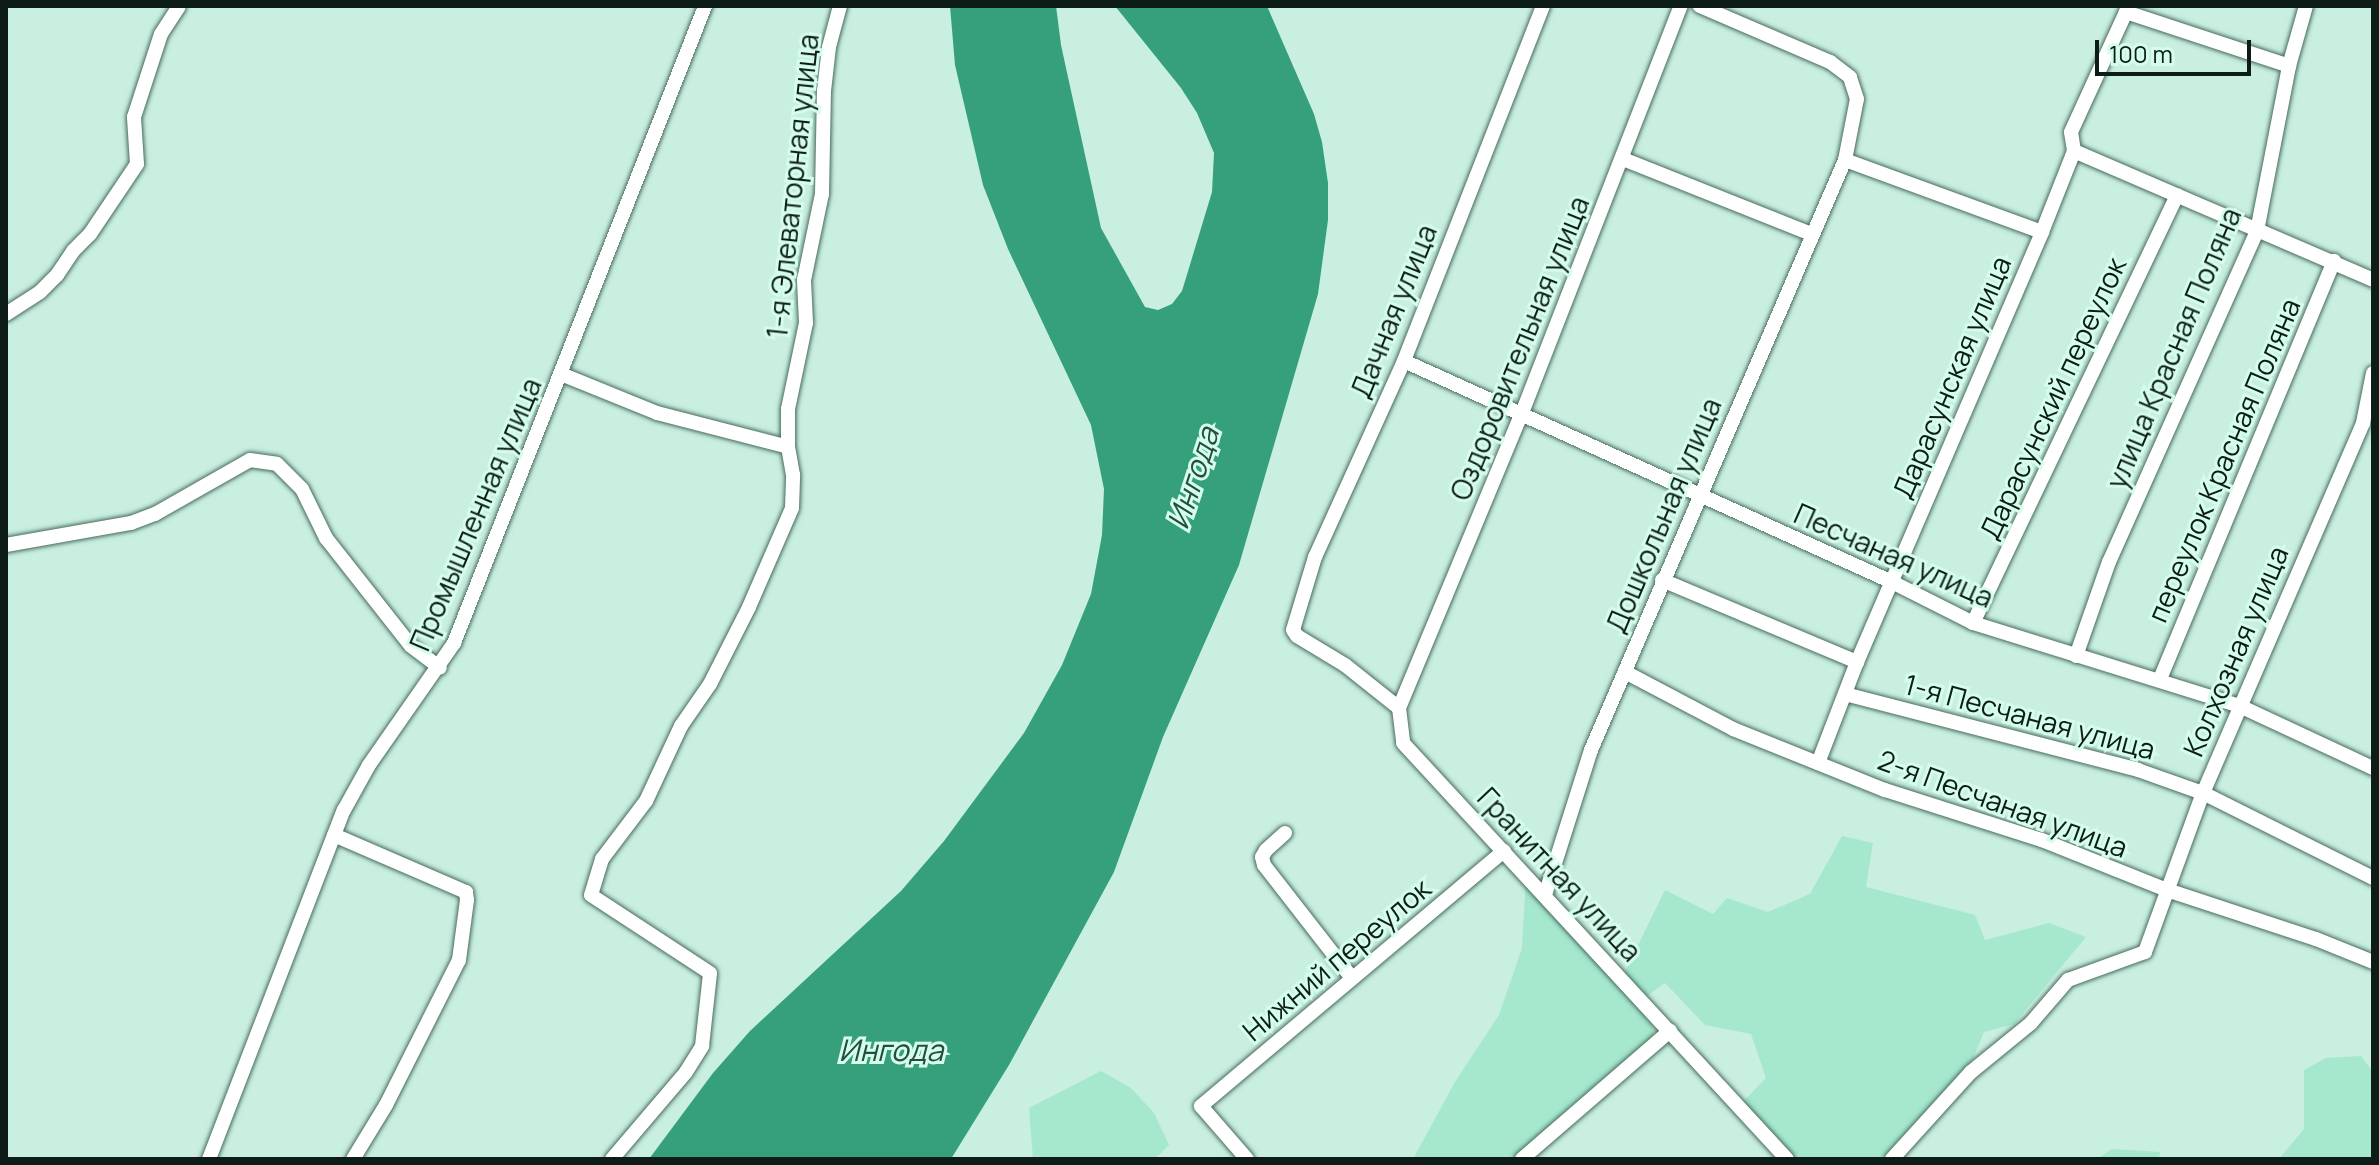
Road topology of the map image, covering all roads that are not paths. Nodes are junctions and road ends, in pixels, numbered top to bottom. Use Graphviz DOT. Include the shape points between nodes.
graph roads {
  1 [pos="179,6"];
  2 [pos="705,6"];
  3 [pos="840,6"];
  4 [pos="1543,6"];
  5 [pos="1681,6"];
  6 [pos="1700,6"];
  7 [pos="2306,6"];
  8 [pos="2289,66"];
  9 [pos="2074,151"];
  10 [pos="1623,159"];
  11 [pos="1845,160"];
  12 [pos="2177,195"];
  13 [pos="2257,231"];
  14 [pos="2042,232"];
  15 [pos="1811,234"];
  16 [pos="2334,261"];
  17 [pos="2373,280"];
  18 [pos="6,314"];
  19 [pos="1404,361"];
  20 [pos="2373,373"];
  21 [pos="561,374"];
  22 [pos="1522,413"];
  23 [pos="2368,425"];
  24 [pos="788,447"];
  25 [pos="1700,496"];
  26 [pos="6,545"];
  27 [pos="1662,580"];
  28 [pos="1892,582"];
  29 [pos="1973,623"];
  30 [pos="2076,656"];
  31 [pos="1857,662"];
  32 [pos="440,668"];
  33 [pos="1625,672"];
  34 [pos="2160,679"];
  35 [pos="1845,694"];
  36 [pos="2242,707"];
  37 [pos="1399,708"];
  38 [pos="1818,763"];
  39 [pos="2373,768"];
  40 [pos="2203,793"];
  41 [pos="1285,833"];
  42 [pos="334,835"];
  43 [pos="1504,851"];
  44 [pos="2373,878"];
  45 [pos="2167,890"];
  46 [pos="1545,895"];
  47 [pos="2373,962"];
  48 [pos="1352,978"];
  49 [pos="1670,1031"];
  50 [pos="209,1159"];
  51 [pos="353,1159"];
  52 [pos="612,1159"];
  53 [pos="1247,1159"];
  54 [pos="1522,1159"];
  55 [pos="1787,1159"];
  56 [pos="1798,1159"];
  57 [pos="1892,1159"];
  1 -- 18 [label="street" via="161,34 134,117 137,164 57,275"];
  2 -- 21 [label="street, Промышленная улица"];
  3 -- 24 [label="street, 1-я Элеваторная улица" via="825,80 822,194 804,280 806,323 788,409"];
  4 -- 19 [label="street, Дачная улица"];
  5 -- 10 [label="street, Оздоровительная улица"];
  6 -- 11 [label="street, Дошкольная улица" via="1830,62 1850,77 1857,99"];
  7 -- 8 [label="street, улица Красная Поляна"];
  8 -- 9 [label="street, Дарасунская улица" via="2126,12 2071,132"];
  8 -- 13 [label="street, улица Красная Поляна"];
  9 -- 12 [label="street"];
  9 -- 14 [label="street, Дарасунская улица"];
  10 -- 15 [label="street"];
  10 -- 22 [label="street, Оздоровительная улица"];
  11 -- 14 [label="street"];
  11 -- 15 [label="street, Дошкольная улица"];
  12 -- 13 [label="street"];
  12 -- 29 [label="street, Дарасунский переулок"];
  13 -- 16 [label="street"];
  13 -- 30 [label="street, улица Красная Поляна" via="2109,562"];
  14 -- 28 [label="street, Дарасунская улица"];
  15 -- 25 [label="street, Дошкольная улица"];
  16 -- 17 [label="street"];
  16 -- 34 [label="street, переулок Красная Поляна"];
  19 -- 22 [label="street, Песчаная улица"];
  19 -- 37 [label="street, Дачная улица" via="1315,557 1293,630"];
  20 -- 23 [label="street, Колхозная улица"];
  21 -- 24 [label="street" via="657,413"];
  21 -- 32 [label="street, Промышленная улица"];
  22 -- 25 [label="street, Песчаная улица"];
  22 -- 37 [label="street, Оздоровительная улица"];
  23 -- 36 [label="street, Колхозная улица"];
  24 -- 52 [label="street, 1-я Элеваторная улица" via="792,508 749,607 710,684 681,726 646,801 602,859 591,895 710,973 702,1046"];
  25 -- 27 [label="street, Дошкольная улица"];
  25 -- 28 [label="street, Песчаная улица"];
  26 -- 32 [label="street" via="131,523 250,460 277,464 302,489 326,538 411,646"];
  27 -- 31 [label="street"];
  27 -- 33 [label="street, Дошкольная улица"];
  28 -- 29 [label="street, Песчаная улица"];
  28 -- 31 [label="street, Дарасунская улица"];
  29 -- 30 [label="street, Песчаная улица"];
  30 -- 34 [label="street, Песчаная улица"];
  31 -- 35 [label="street, Дарасунская улица"];
  32 -- 42 [label="street, Промышленная улица" via="369,765"];
  33 -- 38 [label="street, 2-я Песчаная улица" via="1733,729"];
  33 -- 46 [label="street, Дошкольная улица" via="1591,750"];
  34 -- 36 [label="street, Песчаная улица"];
  35 -- 38 [label="street, Дарасунская улица"];
  35 -- 40 [label="street, 1-я Песчаная улица" via="2138,770"];
  36 -- 39 [label="street, Песчаная улица"];
  36 -- 40 [label="street, Колхозная улица"];
  37 -- 43 [label="street, Гранитная улица" via="1403,743"];
  38 -- 45 [label="street, 2-я Песчаная улица" via="2042,840"];
  40 -- 44 [label="street, 1-я Песчаная улица"];
  40 -- 45 [label="street, Колхозная улица"];
  41 -- 48 [label="street" via="1266,850 1264,865"];
  42 -- 50 [label="street, Промышленная улица"];
  42 -- 51 [label="street" via="466,892 459,960"];
  43 -- 46 [label="street, Гранитная улица"];
  43 -- 48 [label="street, Нижний переулок"];
  45 -- 47 [label="street, 2-я Песчаная улица"];
  45 -- 57 [label="street, Колхозная улица" via="2145,952 2068,980 2031,1023 1971,1072"];
  46 -- 49 [label="street, Гранитная улица"];
  48 -- 53 [label="street, Нижний переулок" via="1201,1106"];
  49 -- 54 [label="street"];
  49 -- 55 [label="street, Гранитная улица"];
  55 -- 56 [label="street"];
}
